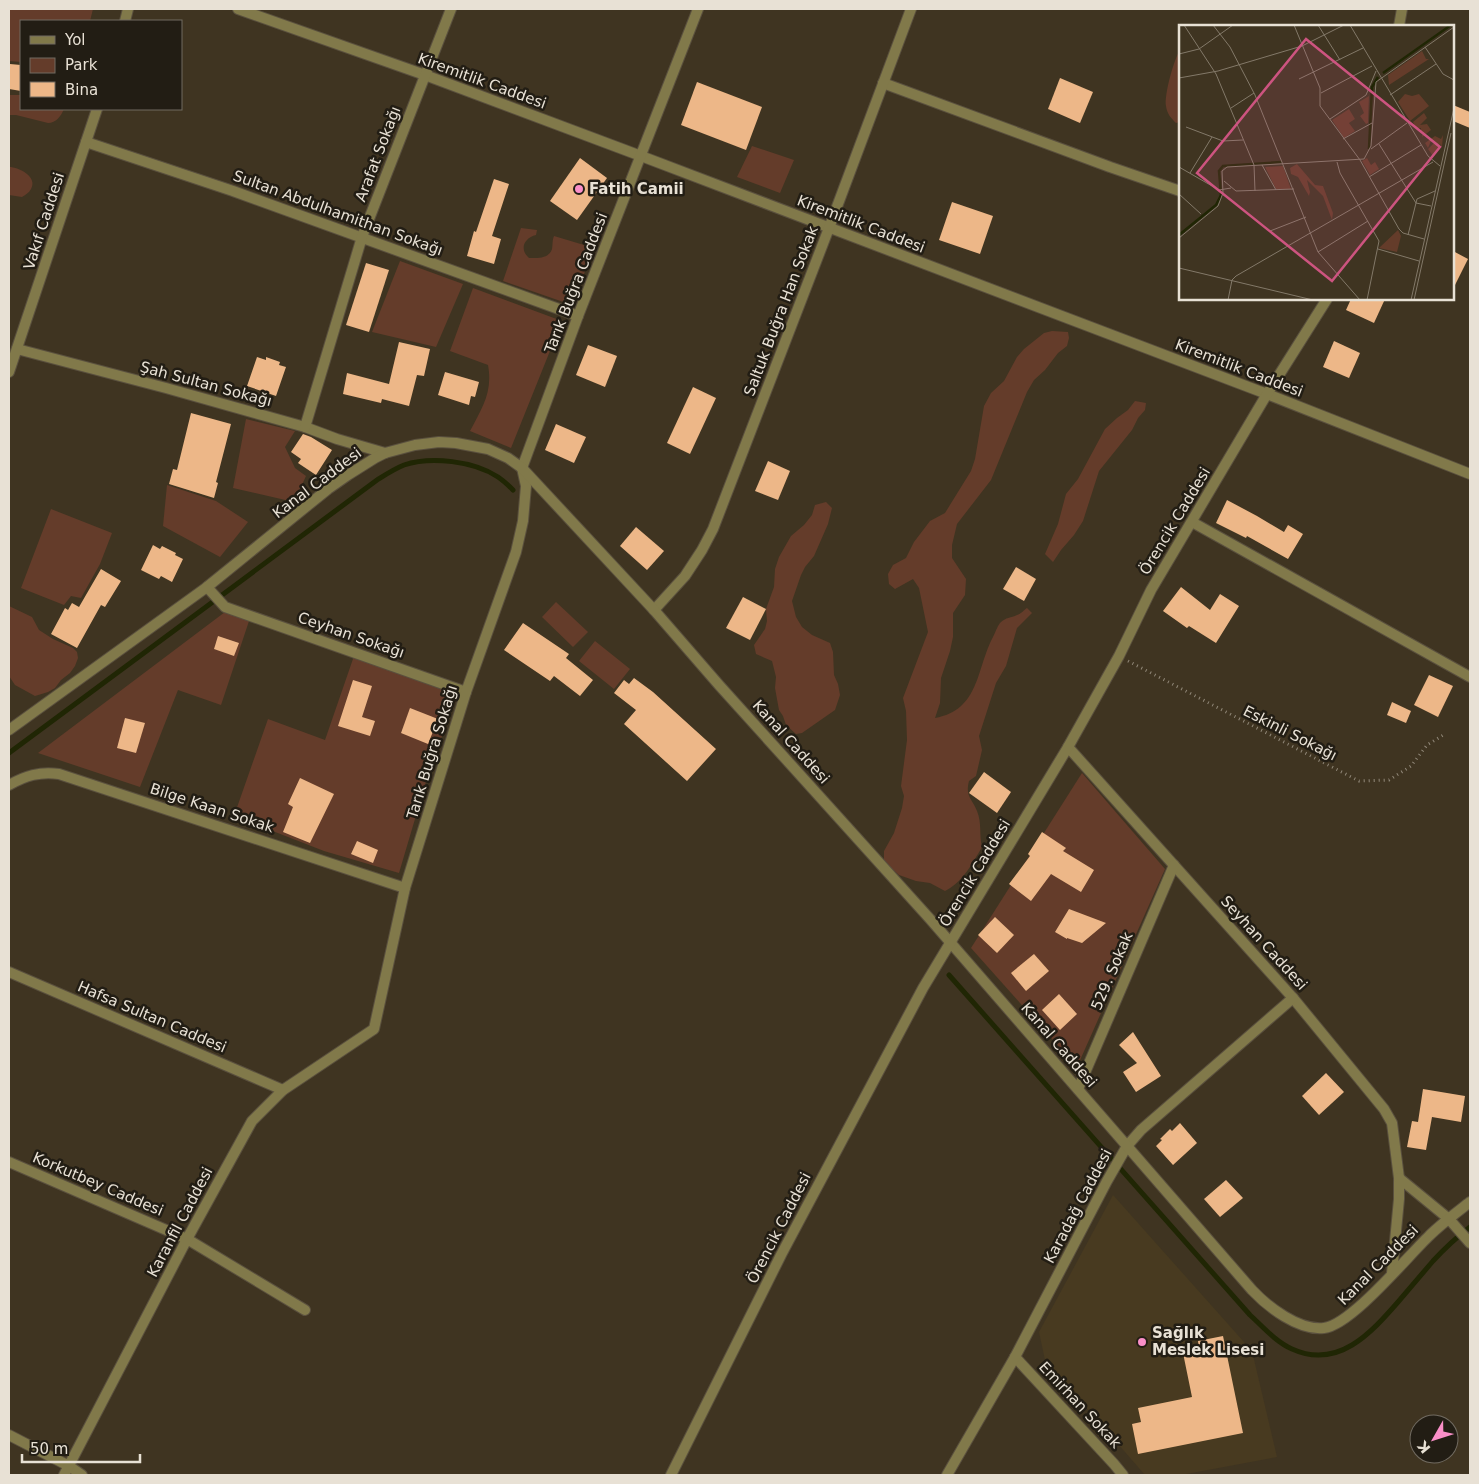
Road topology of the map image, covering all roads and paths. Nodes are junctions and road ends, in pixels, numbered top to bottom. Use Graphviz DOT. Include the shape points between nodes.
graph roads {
  1 [pos="238,9"];
  2 [pos="451,9"];
  3 [pos="698,9"];
  4 [pos="911,9"];
  5 [pos="1402,9"];
  6 [pos="1399,25"];
  7 [pos="425,75"];
  8 [pos="883,83"];
  9 [pos="98,110"];
  10 [pos="86,142"];
  11 [pos="641,156"];
  12 [pos="1179,191"];
  13 [pos="829,228"];
  14 [pos="362,237"];
  15 [pos="1325,300"];
  16 [pos="578,316"];
  17 [pos="17,349"];
  18 [pos="9,372"];
  19 [pos="1267,394"];
  20 [pos="305,427"];
  21 [pos="385,454"];
  22 [pos="522,468"];
  23 [pos="1470,474"];
  24 [pos="1192,522"];
  25 [pos="207,587"];
  26 [pos="654,610"];
  27 [pos="1118,656"];
  28 [pos="1470,677"];
  29 [pos="466,692"];
  30 [pos="9,730"];
  31 [pos="1445,734"];
  32 [pos="1068,747"];
  33 [pos="9,785"];
  34 [pos="1174,865"];
  35 [pos="405,888"];
  36 [pos="950,943"];
  37 [pos="9,972"];
  38 [pos="1293,998"];
  39 [pos="374,1029"];
  40 [pos="1078,1089"];
  41 [pos="283,1090"];
  42 [pos="1125,1151"];
  43 [pos="9,1162"];
  44 [pos="1399,1178"];
  45 [pos="1470,1202"];
  46 [pos="1451,1221"];
  47 [pos="187,1239"];
  48 [pos="1470,1243"];
  49 [pos="1392,1274"];
  50 [pos="305,1310"];
  51 [pos="1015,1357"];
  52 [pos="9,1435"];
  53 [pos="66,1470"];
  54 [pos="82,1475"];
  55 [pos="671,1475"];
  56 [pos="947,1475"];
  57 [pos="1123,1475"];
  1 -- 7 [label="street, Kiremitlik Caddesi"];
  2 -- 7 [label="street, Arafat Sokağı"];
  3 -- 11 [label="street, Tarık Buğra Caddesi"];
  4 -- 8 [label="street, Saltuk Buğra Han Sokak"];
  5 -- 6 [label="street"];
  7 -- 11 [label="street, Kiremitlik Caddesi"];
  7 -- 14 [label="street, Arafat Sokağı"];
  8 -- 12 [label="street"];
  8 -- 13 [label="street, Saltuk Buğra Han Sokak"];
  9 -- 10 [label="street, Vakıf Caddesi"];
  10 -- 14 [label="street, Sultan Abdulhamithan Sokağı"];
  10 -- 17 [label="street, Vakıf Caddesi"];
  11 -- 13 [label="street, Kiremitlik Caddesi"];
  11 -- 16 [label="street, Tarık Buğra Caddesi"];
  13 -- 19 [label="street, Kiremitlik Caddesi"];
  13 -- 26 [label="street, Saltuk Buğra Han Sokak" via="713,528 685,576"];
  14 -- 16 [label="street, Sultan Abdulhamithan Sokağı"];
  14 -- 20 [label="street, Arafat Sokağı"];
  15 -- 19 [label="street, Örencik Caddesi"];
  16 -- 22 [label="street, Tarık Buğra Caddesi"];
  17 -- 18 [label="street, Vakıf Caddesi"];
  17 -- 20 [label="street, Şah Sultan Sokağı"];
  19 -- 23 [label="street, Kiremitlik Caddesi"];
  19 -- 24 [label="street, Örencik Caddesi"];
  20 -- 21 [label="street, Şah Sultan Sokağı"];
  21 -- 22 [label="street, Kanal Caddesi" via="415,445 456,443 488,449"];
  21 -- 25 [label="street, Kanal Caddesi" via="328,489"];
  22 -- 26 [label="street, Kanal Caddesi"];
  22 -- 29 [label="street, Tarık Buğra Sokağı" via="526,486 516,552"];
  24 -- 27 [label="street, Örencik Caddesi" via="1151,590"];
  24 -- 28 [label="street"];
  25 -- 29 [label="street, Ceyhan Sokağı" via="225,607"];
  25 -- 30 [label="street, Kanal Caddesi"];
  26 -- 36 [label="street, Kanal Caddesi"];
  27 -- 31 [label="path, Eskinli Sokağı" via="1359,782 1389,780 1411,766 1427,745"];
  27 -- 32 [label="street, Örencik Caddesi"];
  29 -- 35 [label="street, Tarık Buğra Sokağı"];
  32 -- 34 [label="street, Seyhan Caddesi"];
  32 -- 36 [label="street, Örencik Caddesi"];
  33 -- 35 [label="street, Bilge Kaan Sokak" via="42,772 59,774"];
  34 -- 38 [label="street, Seyhan Caddesi"];
  34 -- 40 [label="street, 529. Sokak"];
  35 -- 39 [label="street, Tarık Buğra Sokağı"];
  36 -- 40 [label="street, Kanal Caddesi"];
  36 -- 55 [label="street, Örencik Caddesi" via="781,1255"];
  37 -- 41 [label="street, Hafsa Sultan Caddesi"];
  38 -- 42 [label="street, Karadağ Caddesi" via="1141,1130"];
  38 -- 44 [label="street, Seyhan Caddesi" via="1392,1122"];
  39 -- 41 [label="street, Karanfil Caddesi"];
  40 -- 42 [label="street, Kanal Caddesi"];
  41 -- 47 [label="street, Karanfil Caddesi" via="252,1121"];
  42 -- 49 [label="street, Kanal Caddesi" via="1252,1290 1267,1305 1289,1318 1311,1327 1333,1326"];
  42 -- 51 [label="street, Karadağ Caddesi"];
  43 -- 47 [label="street, Korkutbey Caddesi"];
  44 -- 46 [label="street"];
  44 -- 49 [label="street, Seyhan Caddesi"];
  45 -- 46 [label="street, Kanal Caddesi"];
  46 -- 48 [label="street"];
  46 -- 49 [label="street, Kanal Caddesi" via="1430,1234"];
  47 -- 50 [label="street, Korkutbey Caddesi"];
  47 -- 53 [label="street, Karanfil Caddesi"];
  51 -- 56 [label="street, Karadağ Caddesi"];
  51 -- 57 [label="street, Emirhan Sokak"];
  52 -- 53 [label="street"];
  53 -- 54 [label="street"];
}
